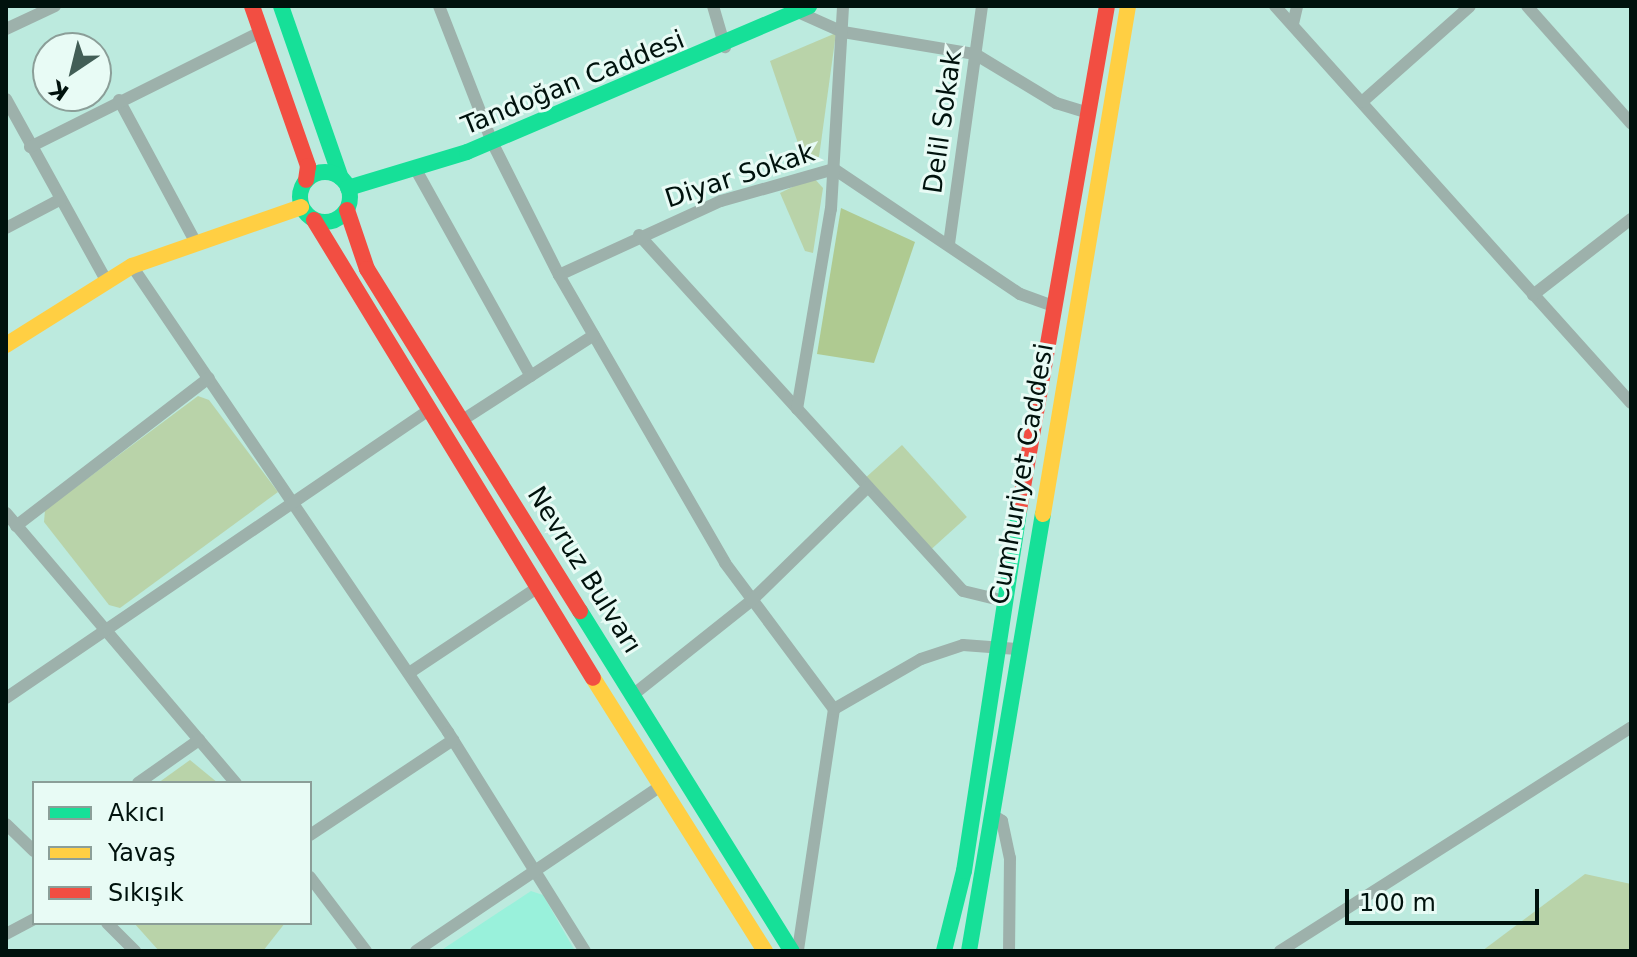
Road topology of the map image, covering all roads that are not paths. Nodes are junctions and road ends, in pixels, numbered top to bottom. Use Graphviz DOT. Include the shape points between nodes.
graph roads {
  1 [pos="55,6"];
  2 [pos="252,6"];
  3 [pos="281,6"];
  4 [pos="439,6"];
  5 [pos="713,6"];
  6 [pos="843,6"];
  7 [pos="982,6"];
  8 [pos="1107,6"];
  9 [pos="1128,6"];
  10 [pos="1275,6"];
  11 [pos="1297,6"];
  12 [pos="1470,6"];
  13 [pos="1527,6"];
  14 [pos="804,9"];
  15 [pos="1293,24"];
  16 [pos="6,29"];
  17 [pos="261,32"];
  18 [pos="843,32"];
  19 [pos="725,47"];
  20 [pos="975,54"];
  21 [pos="6,99"];
  22 [pos="119,100"];
  23 [pos="1362,102"];
  24 [pos="1089,113"];
  25 [pos="1631,123"];
  26 [pos="12,124"];
  27 [pos="492,142"];
  28 [pos="30,147"];
  29 [pos="415,168"];
  30 [pos="834,169"];
  31 [pos="306,180"];
  32 [pos="344,183"];
  33 [pos="61,199"];
  34 [pos="301,207"];
  35 [pos="347,210"];
  36 [pos="1631,219"];
  37 [pos="314,220"];
  38 [pos="6,228"];
  39 [pos="639,235"];
  40 [pos="196,243"];
  41 [pos="949,244"];
  42 [pos="132,266"];
  43 [pos="559,275"];
  44 [pos="106,280"];
  45 [pos="1533,295"];
  46 [pos="1050,305"];
  47 [pos="594,335"];
  48 [pos="6,345"];
  49 [pos="531,376"];
  50 [pos="209,378"];
  51 [pos="1631,403"];
  52 [pos="797,409"];
  53 [pos="426,412"];
  54 [pos="461,421"];
  55 [pos="868,487"];
  56 [pos="292,498"];
  57 [pos="6,513"];
  58 [pos="16,526"];
  59 [pos="537,588"];
  60 [pos="751,601"];
  61 [pos="1004,601"];
  62 [pos="107,632"];
  63 [pos="998,644"];
  64 [pos="1017,649"];
  65 [pos="409,673"];
  66 [pos="634,694"];
  67 [pos="6,698"];
  68 [pos="834,709"];
  69 [pos="1631,727"];
  70 [pos="199,740"];
  71 [pos="453,740"];
  72 [pos="141,781"];
  73 [pos="234,781"];
  74 [pos="662,785"];
  75 [pos="991,814"];
  76 [pos="6,824"];
  77 [pos="312,834"];
  78 [pos="32,849"];
  79 [pos="539,870"];
  80 [pos="312,880"];
  81 [pos="32,920"];
  82 [pos="109,925"];
  83 [pos="6,934"];
  84 [pos="135,951"];
  85 [pos="366,951"];
  86 [pos="416,951"];
  87 [pos="585,951"];
  88 [pos="765,951"];
  89 [pos="795,951"];
  90 [pos="944,951"];
  91 [pos="969,951"];
  92 [pos="1009,951"];
  93 [pos="1280,951"];
  1 -- 16 [label="street"];
  2 -- 17 [label="main road"];
  3 -- 32 [label="main road"];
  4 -- 27 [label="street"];
  5 -- 19 [label="street"];
  6 -- 18 [label="street"];
  7 -- 20 [label="street, Delil Sokak"];
  8 -- 24 [label="main road"];
  9 -- 64 [label="main road, Cumhuriyet Caddesi"];
  10 -- 15 [label="street"];
  11 -- 15 [label="street"];
  12 -- 23 [label="street"];
  13 -- 25 [label="street"];
  14 -- 18 [label="street"];
  14 -- 19 [label="main road, Tandoğan Caddesi"];
  15 -- 23 [label="street"];
  17 -- 22 [label="street"];
  17 -- 31 [label="main road" via="308,166"];
  18 -- 20 [label="street"];
  18 -- 30 [label="street"];
  19 -- 27 [label="main road, Tandoğan Caddesi"];
  20 -- 24 [label="street" via="1056,103"];
  20 -- 41 [label="street, Delil Sokak"];
  21 -- 26 [label="street"];
  22 -- 28 [label="street"];
  22 -- 40 [label="street"];
  23 -- 45 [label="street"];
  24 -- 46 [label="main road"];
  26 -- 28 [label="street"];
  27 -- 29 [label="main road, Tandoğan Caddesi"];
  27 -- 43 [label="street"];
  28 -- 33 [label="street"];
  29 -- 32 [label="main road, Tandoğan Caddesi"];
  29 -- 49 [label="street"];
  30 -- 39 [label="street, Diyar Sokak" via="735,196"];
  30 -- 41 [label="street, Diyar Sokak"];
  30 -- 52 [label="street"];
  31 -- 32 [label="main road" via="325,172"];
  31 -- 34 [label="main road"];
  32 -- 35 [label="main road"];
  33 -- 38 [label="street"];
  33 -- 44 [label="street"];
  34 -- 37 [label="main road"];
  34 -- 40 [label="main road"];
  35 -- 37 [label="main road" via="330,222"];
  35 -- 54 [label="main road, Nevruz Bulvarı" via="367,269"];
  36 -- 45 [label="street"];
  37 -- 53 [label="main road, Nevruz Bulvarı"];
  39 -- 43 [label="street, Diyar Sokak"];
  39 -- 52 [label="street"];
  40 -- 42 [label="main road"];
  41 -- 46 [label="street, Diyar Sokak" via="1020,294"];
  42 -- 44 [label="main road"];
  42 -- 50 [label="street"];
  43 -- 47 [label="street"];
  44 -- 48 [label="main road"];
  45 -- 51 [label="street"];
  46 -- 61 [label="main road"];
  47 -- 49 [label="street"];
  47 -- 60 [label="street"];
  49 -- 54 [label="street"];
  50 -- 56 [label="street"];
  50 -- 58 [label="street"];
  52 -- 55 [label="street"];
  53 -- 56 [label="street"];
  53 -- 59 [label="main road, Nevruz Bulvarı"];
  54 -- 66 [label="main road, Nevruz Bulvarı"];
  55 -- 60 [label="street"];
  55 -- 61 [label="street" via="963,591"];
  56 -- 62 [label="street"];
  56 -- 65 [label="street"];
  57 -- 58 [label="street"];
  58 -- 62 [label="street"];
  59 -- 65 [label="street"];
  59 -- 74 [label="main road, Nevruz Bulvarı"];
  60 -- 66 [label="street"];
  60 -- 68 [label="street"];
  61 -- 63 [label="main road"];
  62 -- 67 [label="street"];
  62 -- 70 [label="street"];
  63 -- 64 [label="street"];
  63 -- 68 [label="street" via="921,659"];
  63 -- 90 [label="main road"];
  64 -- 75 [label="main road, Cumhuriyet Caddesi"];
  65 -- 71 [label="street"];
  66 -- 89 [label="main road, Nevruz Bulvarı"];
  68 -- 89 [label="street"];
  69 -- 93 [label="street"];
  70 -- 72 [label="street"];
  70 -- 73 [label="street"];
  71 -- 77 [label="street"];
  71 -- 79 [label="street"];
  74 -- 79 [label="street"];
  74 -- 88 [label="main road, Nevruz Bulvarı"];
  75 -- 91 [label="main road, Cumhuriyet Caddesi"];
  75 -- 92 [label="street" via="1002,821 1010,858"];
  76 -- 78 [label="street"];
  79 -- 86 [label="street"];
  79 -- 87 [label="street"];
  80 -- 85 [label="street"];
  81 -- 83 [label="street"];
  82 -- 84 [label="street"];
}
